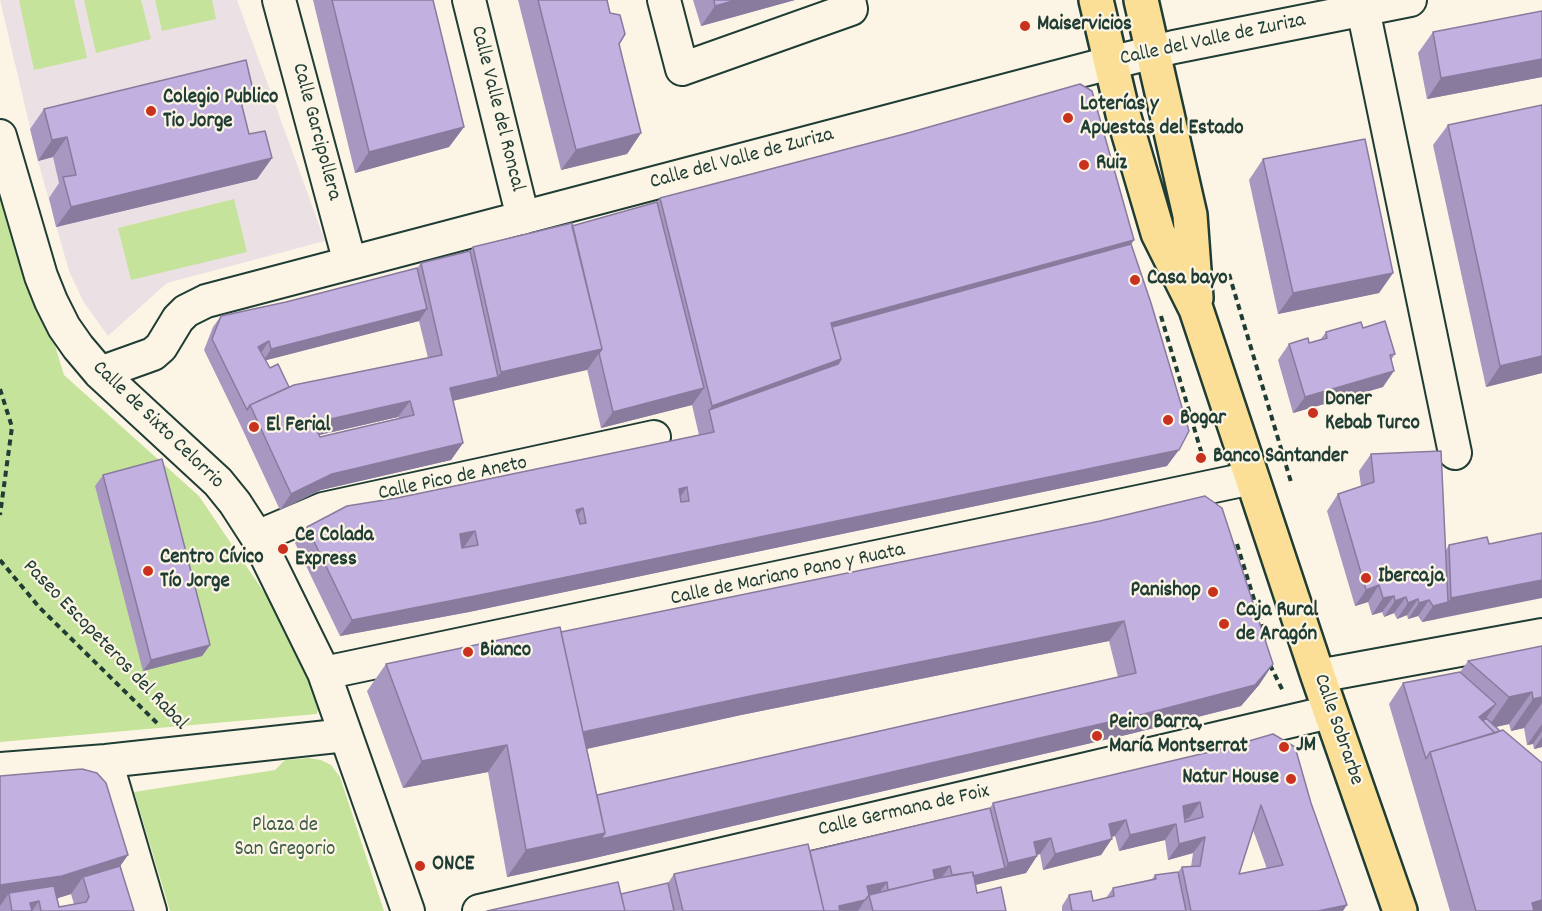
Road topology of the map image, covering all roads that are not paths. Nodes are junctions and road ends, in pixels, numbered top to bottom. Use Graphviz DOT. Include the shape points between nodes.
graph roads {
  1 [pos="279,0"];
  2 [pos="469,0"];
  3 [pos="664,0"];
  4 [pos="849,0"];
  5 [pos="1096,0"];
  6 [pos="1141,0"];
  7 [pos="1410,0"];
  8 [pos="1363,9"];
  9 [pos="1153,53"];
  10 [pos="1110,63"];
  11 [pos="0,136"];
  12 [pos="523,218"];
  13 [pos="350,263"];
  14 [pos="1196,309"];
  15 [pos="100,373"];
  16 [pos="654,437"];
  17 [pos="1455,453"];
  18 [pos="1252,478"];
  19 [pos="257,537"];
  20 [pos="1542,635"];
  21 [pos="324,673"];
  22 [pos="1318,676"];
  23 [pos="1330,712"];
  24 [pos="346,735"];
  25 [pos="106,761"];
  26 [pos="0,769"];
  27 [pos="150,911"];
  28 [pos="408,911"];
  29 [pos="479,911"];
  30 [pos="1400,911"];
  1 -- 13 [label="street, Calle Garcipollera"];
  2 -- 12 [label="street, Calle Valle del Roncal"];
  3 -- 4 [label="street" via="682,69 852,9"];
  5 -- 10 [label="main road"];
  6 -- 9 [label="main road"];
  7 -- 8 [label="street, Calle del Valle de Zuriza"];
  8 -- 9 [label="street, Calle del Valle de Zuriza"];
  8 -- 17 [label="street"];
  9 -- 10 [label="street, Calle del Valle de Zuriza"];
  9 -- 14 [label="main road" via="1190,215"];
  10 -- 12 [label="street, Calle del Valle de Zuriza"];
  10 -- 14 [label="main road" via="1158,233"];
  11 -- 15 [label="street, Calle de Sixto Celorrio" via="51,301 64,327"];
  12 -- 13 [label="street, Calle del Valle de Zuriza"];
  13 -- 15 [label="street, Calle del Valle de Zuriza" via="196,305 178,319 153,354"];
  14 -- 18 [label="main road, Calle Sobrarbe"];
  15 -- 19 [label="street, Calle de Sixto Celorrio" via="205,468"];
  16 -- 19 [label="street, Calle Pico de Aneto" via="323,509"];
  18 -- 21 [label="street, Calle de Mariano Pano y Ruata"];
  18 -- 22 [label="main road, Calle Sobrarbe"];
  19 -- 21 [label="street, Calle de Sixto Celorrio"];
  20 -- 22 [label="street"];
  21 -- 24 [label="street, Calle de Sixto Celorrio"];
  22 -- 23 [label="main road, Calle Sobrarbe"];
  23 -- 29 [label="street, Calle Germana de Foix"];
  23 -- 30 [label="main road, Calle Sobrarbe"];
  24 -- 25 [label="street"];
  24 -- 28 [label="street, Calle de Sixto Celorrio"];
  25 -- 26 [label="street"];
  25 -- 27 [label="street"];
}
